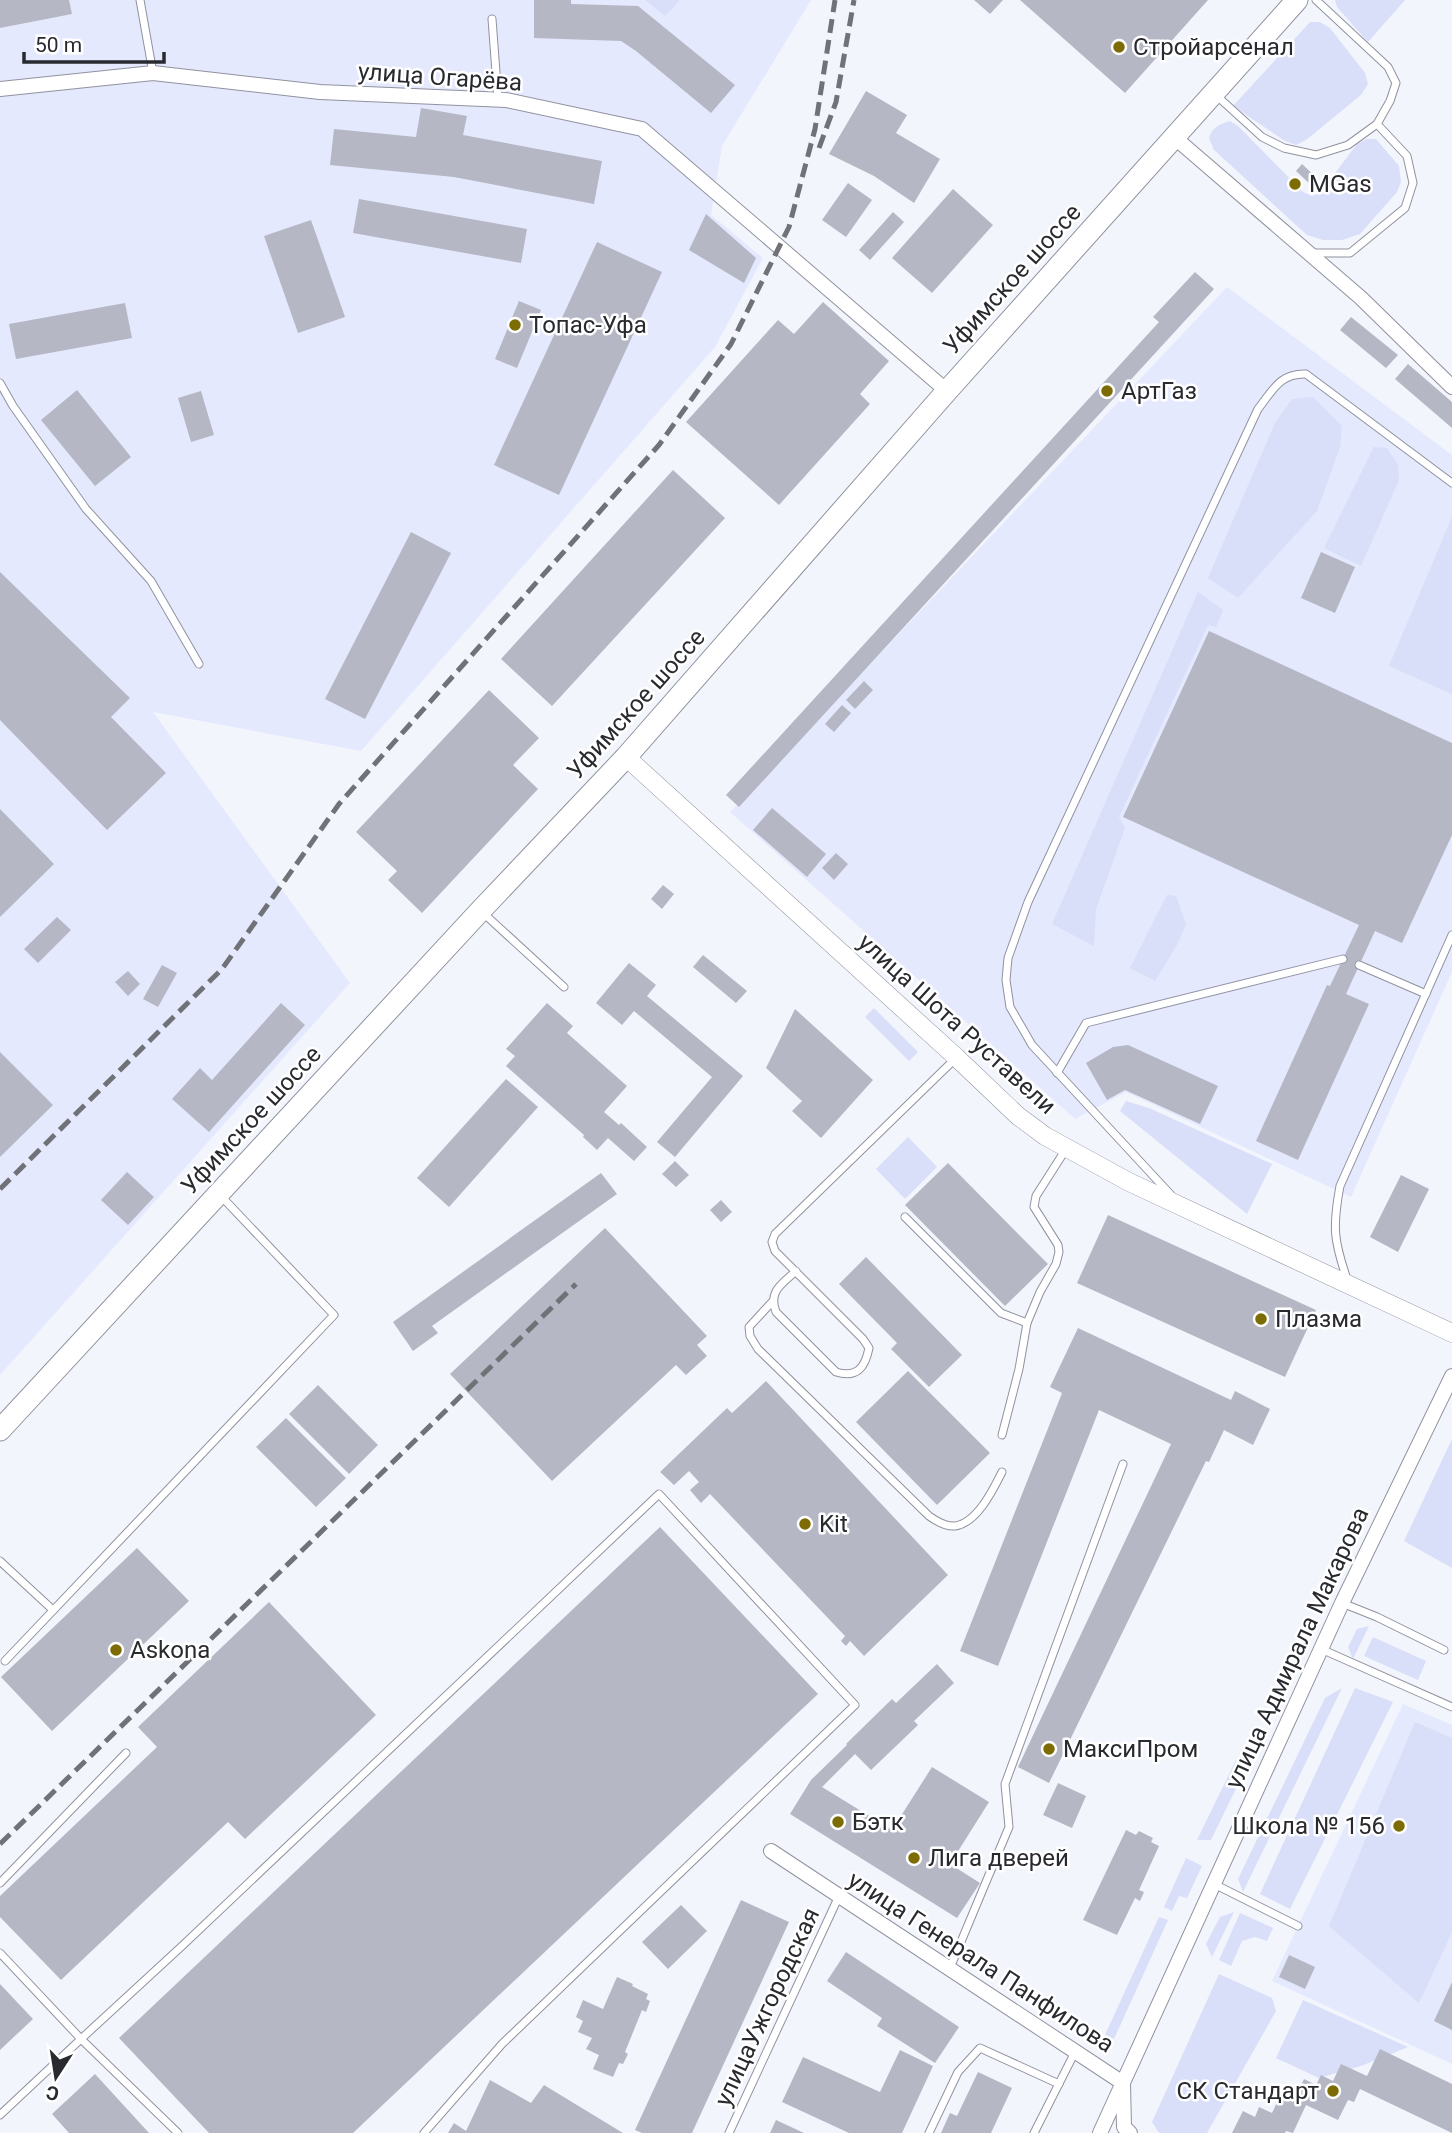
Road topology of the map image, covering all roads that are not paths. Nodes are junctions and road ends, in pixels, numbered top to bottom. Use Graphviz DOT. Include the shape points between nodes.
graph roads {
  1 [pos="140,0"];
  2 [pos="1297,0"];
  3 [pos="1317,0"];
  4 [pos="492,19"];
  5 [pos="153,73"];
  6 [pos="0,89"];
  7 [pos="1214,93"];
  8 [pos="498,100"];
  9 [pos="1377,124"];
  10 [pos="1174,137"];
  11 [pos="1307,253"];
  12 [pos="0,383"];
  13 [pos="1452,387"];
  14 [pos="947,391"];
  15 [pos="1452,483"];
  16 [pos="199,664"];
  17 [pos="626,757"];
  18 [pos="481,910"];
  19 [pos="1452,935"];
  20 [pos="1343,959"];
  21 [pos="1359,965"];
  22 [pos="564,987"];
  23 [pos="1426,994"];
  24 [pos="956,1057"];
  25 [pos="1057,1073"];
  26 [pos="1066,1149"];
  27 [pos="219,1194"];
  28 [pos="1182,1207"];
  29 [pos="905,1217"];
  30 [pos="796,1270"];
  31 [pos="1348,1283"];
  32 [pos="772,1302"];
  33 [pos="1027,1323"];
  34 [pos="1452,1333"];
  35 [pos="1452,1376"];
  36 [pos="0,1430"];
  37 [pos="1002,1435"];
  38 [pos="1123,1464"];
  39 [pos="1002,1472"];
  40 [pos="0,1561"];
  41 [pos="1342,1602"];
  42 [pos="53,1610"];
  43 [pos="1321,1649"];
  44 [pos="1444,1650"];
  45 [pos="5,1661"];
  46 [pos="1452,1707"];
  47 [pos="126,1753"];
  48 [pos="771,1851"];
  49 [pos="0,1883"];
  50 [pos="1213,1884"];
  51 [pos="839,1896"];
  52 [pos="1298,1926"];
  53 [pos="0,1953"];
  54 [pos="949,1969"];
  55 [pos="81,2039"];
  56 [pos="1075,2051"];
  57 [pos="1123,2082"];
  58 [pos="1059,2084"];
  59 [pos="0,2115"];
  60 [pos="178,2133"];
  61 [pos="424,2133"];
  62 [pos="729,2133"];
  63 [pos="929,2133"];
  64 [pos="1034,2133"];
  65 [pos="1100,2133"];
  66 [pos="1130,2133"];
  1 -- 5 [label="lane"];
  2 -- 7 [label="main road, Уфимское шоссе"];
  3 -- 9 [label="lane" via="1388,67 1396,83"];
  4 -- 8 [label="lane"];
  5 -- 6 [label="street, улица Огарёва"];
  5 -- 8 [label="street, улица Огарёва" via="320,92"];
  7 -- 9 [label="lane" via="1262,137 1316,155 1348,145"];
  7 -- 10 [label="main road, Уфимское шоссе"];
  8 -- 14 [label="street, улица Огарёва" via="642,129"];
  9 -- 11 [label="lane" via="1407,156 1413,183 1405,208 1350,253"];
  10 -- 11 [label="street"];
  10 -- 14 [label="main road, Уфимское шоссе"];
  11 -- 13 [label="street" via="1361,298"];
  12 -- 16 [label="lane" via="86,509 151,582"];
  14 -- 17 [label="main road, Уфимское шоссе"];
  15 -- 25 [label="lane" via="1306,374 1292,374 1278,384 1258,409 1028,902 1007,958 1010,1007 1032,1045"];
  17 -- 18 [label="main road, Уфимское шоссе"];
  17 -- 24 [label="street, улица Шота Руставели"];
  18 -- 22 [label="lane"];
  18 -- 27 [label="main road, Уфимское шоссе"];
  19 -- 23 [label="lane"];
  20 -- 25 [label="lane" via="1086,1023"];
  21 -- 23 [label="lane"];
  23 -- 31 [label="lane" via="1340,1186 1334,1235"];
  24 -- 26 [label="street, улица Шота Руставели" via="1018,1116"];
  24 -- 30 [label="lane" via="775,1234 775,1251"];
  25 -- 28 [label="lane"];
  26 -- 28 [label="street, улица Шота Руставели"];
  26 -- 33 [label="lane" via="1036,1196 1034,1206 1059,1252"];
  27 -- 36 [label="main road, Уфимское шоссе"];
  27 -- 42 [label="lane" via="334,1315"];
  28 -- 31 [label="street, улица Шота Руставели"];
  29 -- 33 [label="lane" via="1001,1313"];
  30 -- 32 [label="lane" via="776,1289"];
  30 -- 32 [label="lane" via="863,1339 869,1348 866,1362 847,1375 836,1372 776,1312"];
  31 -- 34 [label="street, улица Шота Руставели"];
  32 -- 39 [label="lane" via="749,1327 758,1349 929,1516 954,1526 969,1520"];
  33 -- 37 [label="lane"];
  35 -- 41 [label="street, улица Адмирала Макарова"];
  38 -- 54 [label="lane" via="1005,1784 1009,1827"];
  40 -- 42 [label="lane"];
  41 -- 43 [label="street, улица Адмирала Макарова"];
  41 -- 44 [label="lane"];
  42 -- 45 [label="lane"];
  43 -- 46 [label="lane"];
  43 -- 50 [label="street, улица Адмирала Макарова"];
  47 -- 49 [label="lane"];
  48 -- 51 [label="street, улица Генерала Панфилова"];
  50 -- 52 [label="lane"];
  50 -- 57 [label="street, улица Адмирала Макарова"];
  51 -- 54 [label="street, улица Генерала Панфилова"];
  51 -- 62 [label="lane, улицаУжгородская"];
  53 -- 55 [label="lane"];
  54 -- 56 [label="street, улица Генерала Панфилова"];
  55 -- 59 [label="lane"];
  55 -- 60 [label="lane"];
  55 -- 61 [label="lane" via="659,1494 855,1705 502,2044"];
  56 -- 57 [label="street, улица Генерала Панфилова"];
  56 -- 58 [label="lane"];
  57 -- 65 [label="street, улица Адмирала Макарова"];
  57 -- 66 [label="street, улица Генерала Панфилова" via="1124,2127"];
  58 -- 63 [label="lane" via="980,2048 958,2072"];
  58 -- 64 [label="lane"];
}
